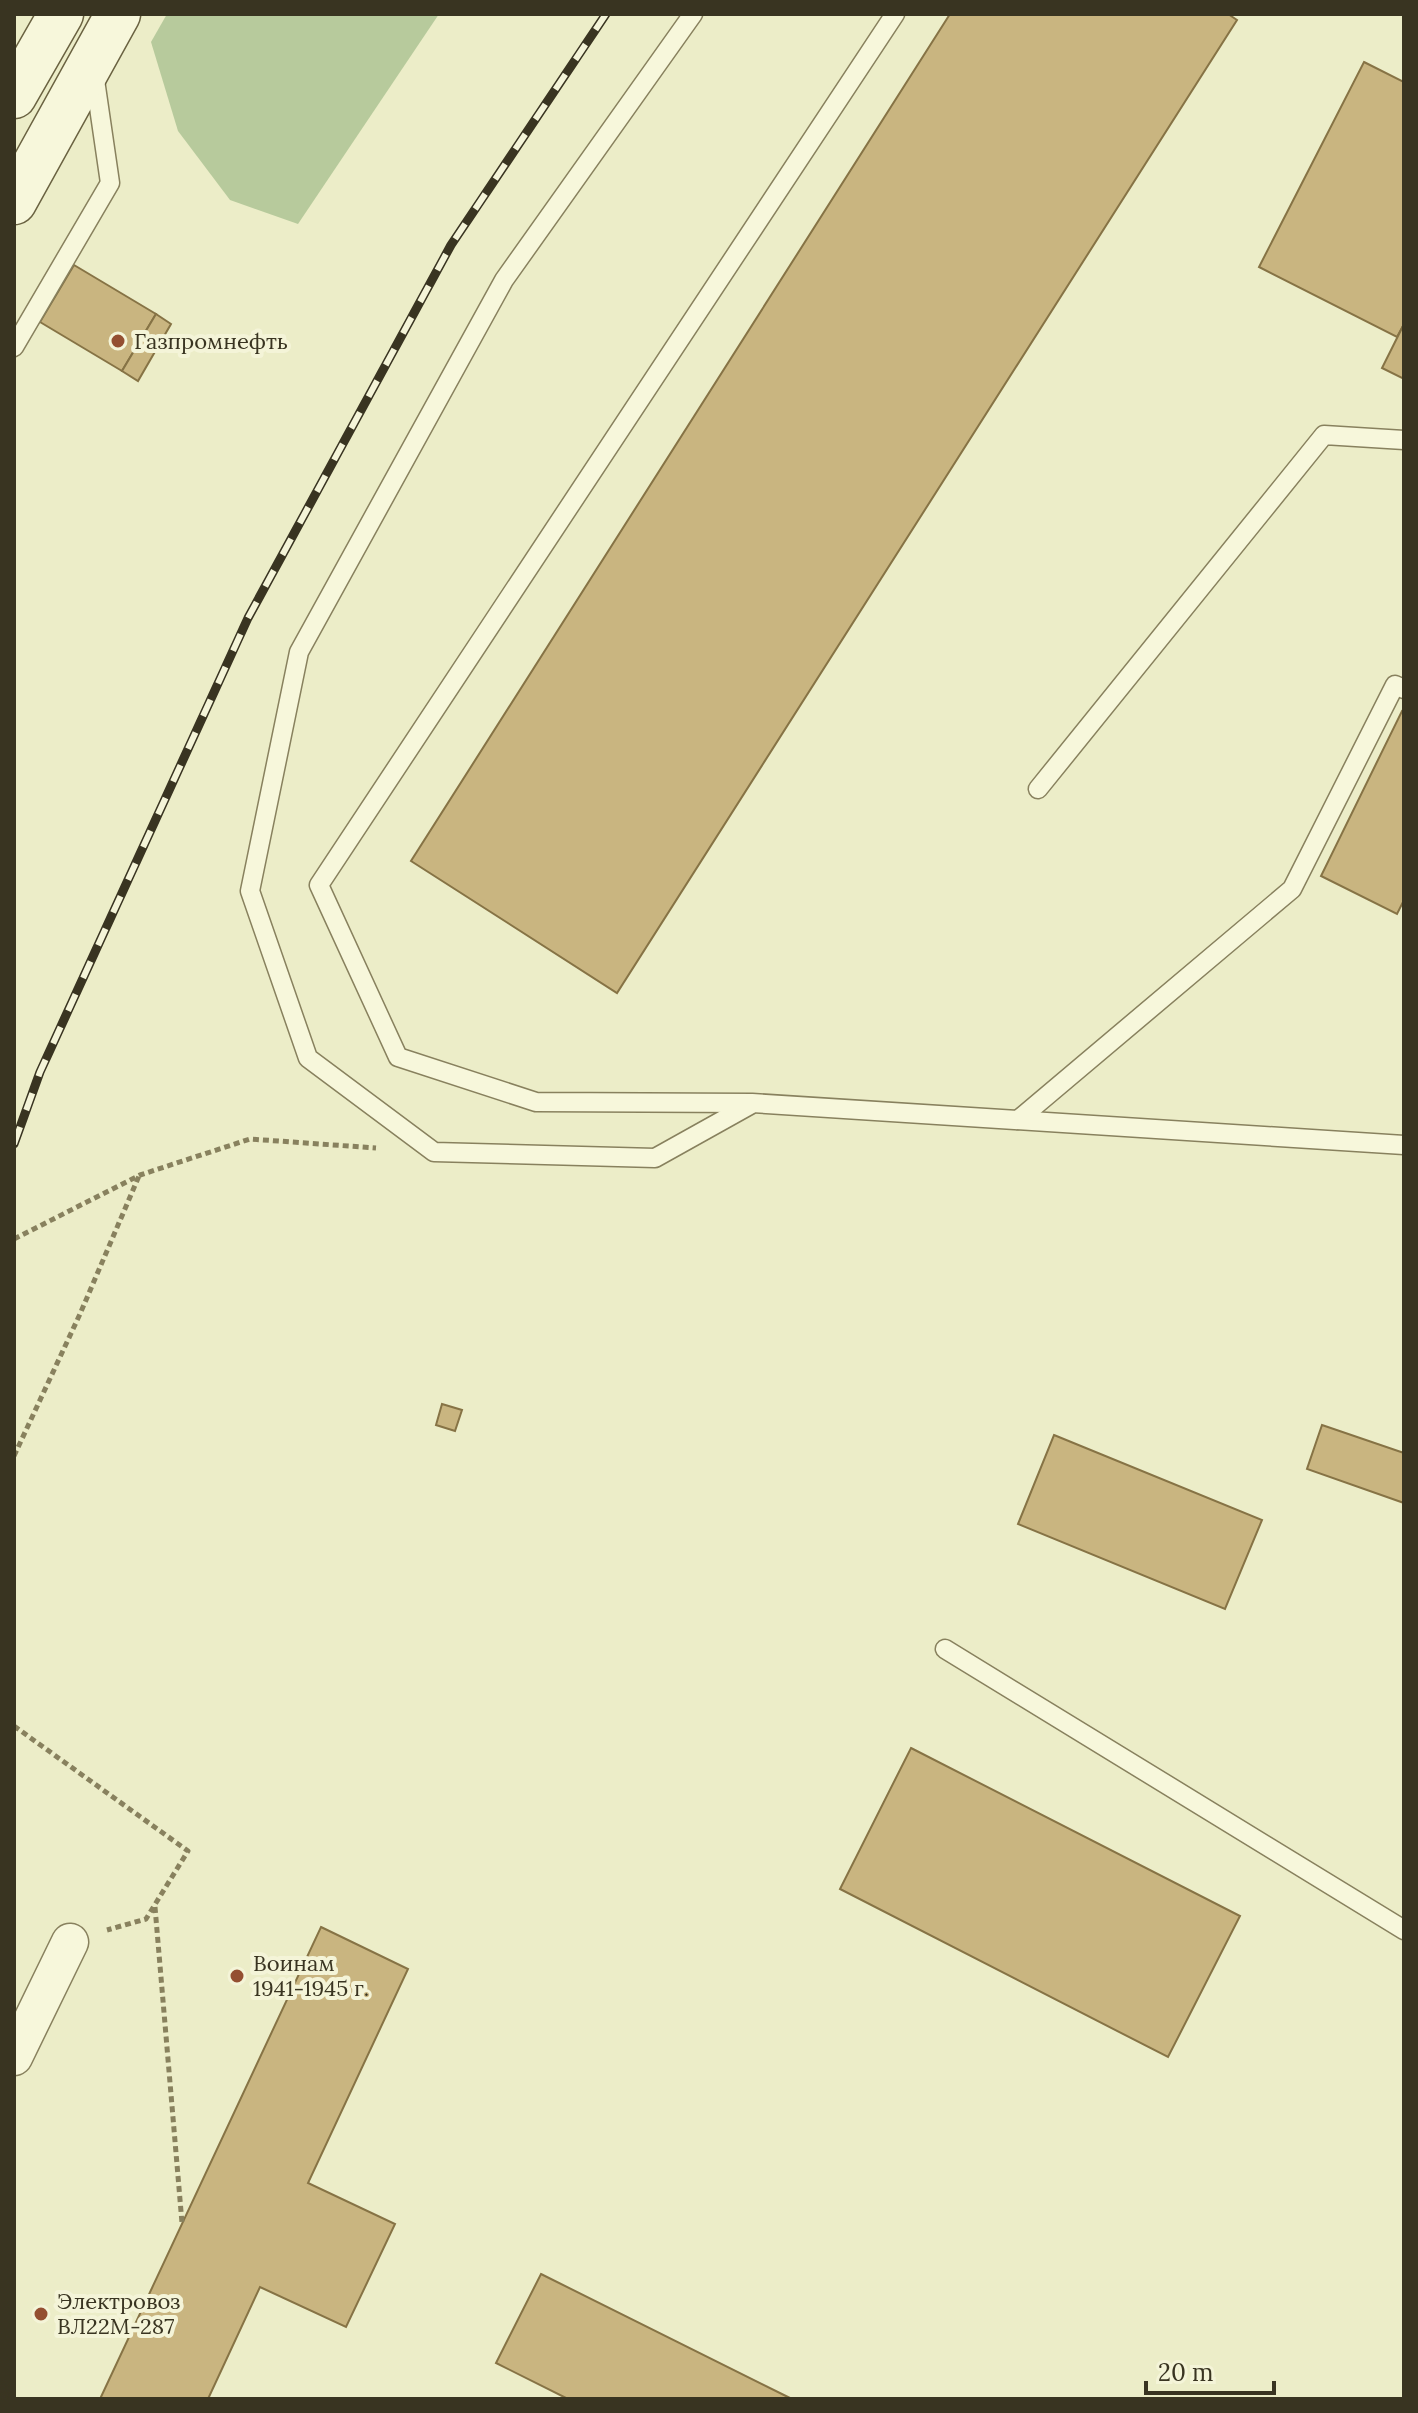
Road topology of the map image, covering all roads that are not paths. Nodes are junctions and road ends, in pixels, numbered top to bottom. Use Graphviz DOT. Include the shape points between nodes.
graph roads {
  1 [pos="61,14"];
  2 [pos="118,14"];
  3 [pos="693,14"];
  4 [pos="895,14"];
  5 [pos="92,61"];
  6 [pos="21,68"];
  7 [pos="14,202"];
  8 [pos="14,347"];
  9 [pos="1404,440"];
  10 [pos="1404,689"];
  11 [pos="1038,789"];
  12 [pos="752,1103"];
  13 [pos="1018,1120"];
  14 [pos="1404,1145"];
  15 [pos="945,1649"];
  16 [pos="1404,1930"];
  17 [pos="70,1942"];
  18 [pos="14,2057"];
  1 -- 6 [label="main road"];
  2 -- 5 [label="main road"];
  3 -- 12 [label="lane" via="504,280 299,652 250,891 308,1058 434,1152 655,1158"];
  4 -- 12 [label="lane" via="319,885 398,1057 536,1102"];
  5 -- 7 [label="main road"];
  5 -- 8 [label="lane" via="110,183"];
  9 -- 11 [label="lane" via="1324,435"];
  10 -- 13 [label="lane" via="1395,685 1292,889"];
  12 -- 13 [label="lane"];
  13 -- 14 [label="lane"];
  15 -- 16 [label="lane"];
  17 -- 18 [label="street"];
}
